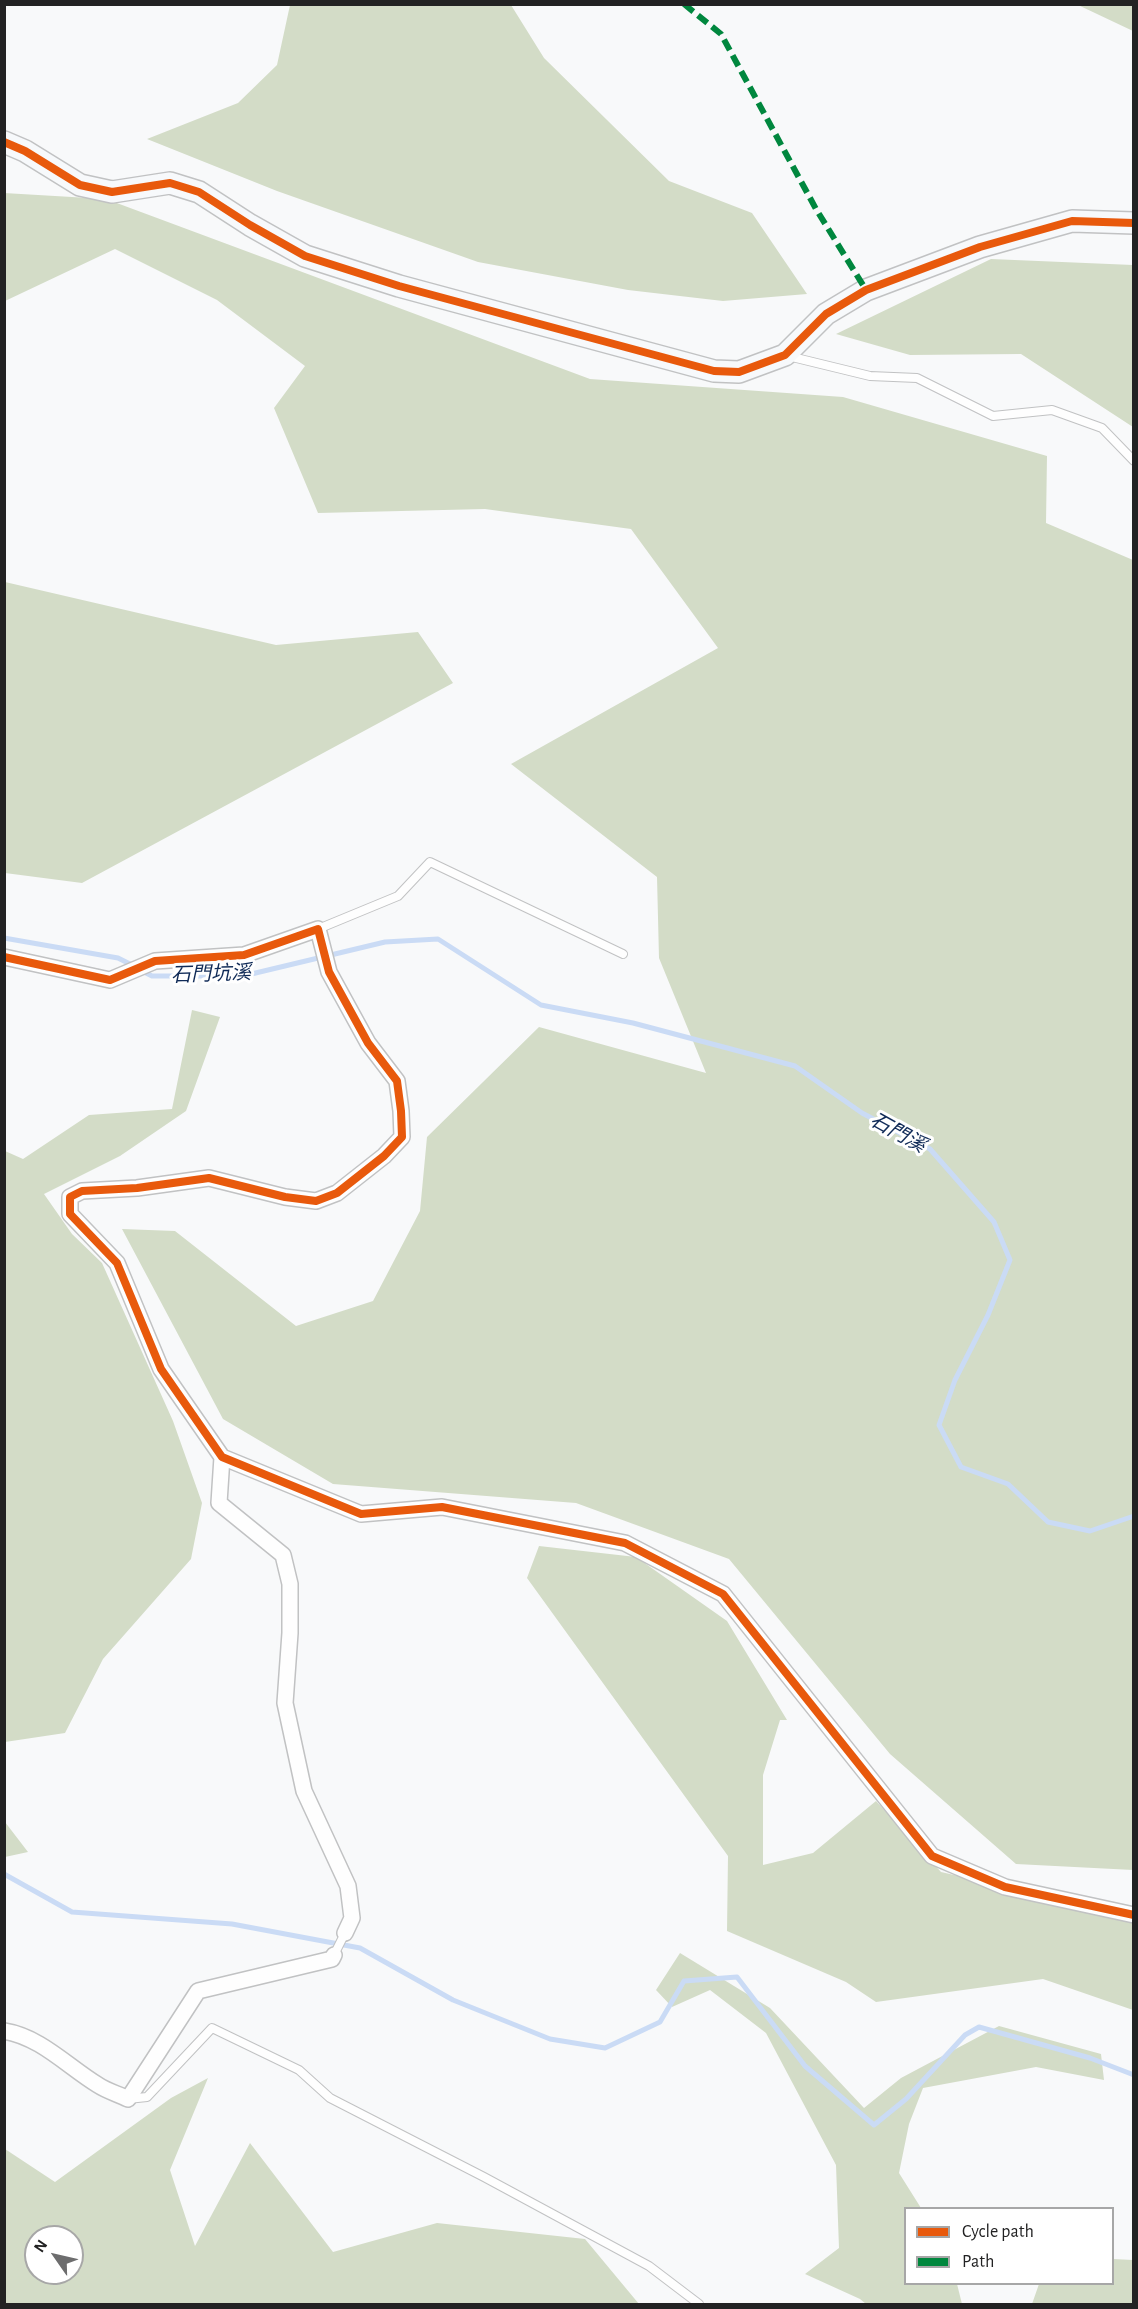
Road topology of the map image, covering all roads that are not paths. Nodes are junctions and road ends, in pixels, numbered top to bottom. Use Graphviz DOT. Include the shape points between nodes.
graph roads {
  1 [pos="4,142"];
  2 [pos="1134,223"];
  3 [pos="785,355"];
  4 [pos="1134,461"];
  5 [pos="318,929"];
  6 [pos="623,954"];
  7 [pos="4,957"];
  8 [pos="222,1457"];
  9 [pos="1134,1915"];
  10 [pos="345,1933"];
  11 [pos="334,1955"];
  12 [pos="4,2031"];
  13 [pos="128,2099"];
  14 [pos="699,2304"];
  1 -- 3 [label="street" via="80,185 112,192 170,183 199,192 305,256 638,352 714,371 739,372"];
  2 -- 3 [label="street" via="1072,220 969,251 866,290 826,314"];
  3 -- 4 [label="lane" via="870,376 917,378 993,416 1052,410 1102,428"];
  5 -- 6 [label="lane" via="398,896 430,862"];
  5 -- 7 [label="street" via="244,955 155,961 110,980"];
  5 -- 8 [label="street" via="328,968 368,1043 397,1081 402,1137 337,1193 316,1201 209,1178 82,1191 70,1197 70,1214 117,1263 161,1369"];
  8 -- 9 [label="street" via="361,1514 442,1507 626,1543 723,1594 932,1856 1005,1887"];
  8 -- 10 [label="street" via="219,1503 283,1555 290,1584 285,1703 304,1791 348,1886 352,1918"];
  10 -- 11 [label="lane"];
  11 -- 13 [label="street" via="332,1959 198,1991"];
  12 -- 13 [label="street" via="45,2048 99,2085"];
  13 -- 14 [label="lane" via="147,2097 212,2028 299,2070 330,2098 649,2266"];
}
